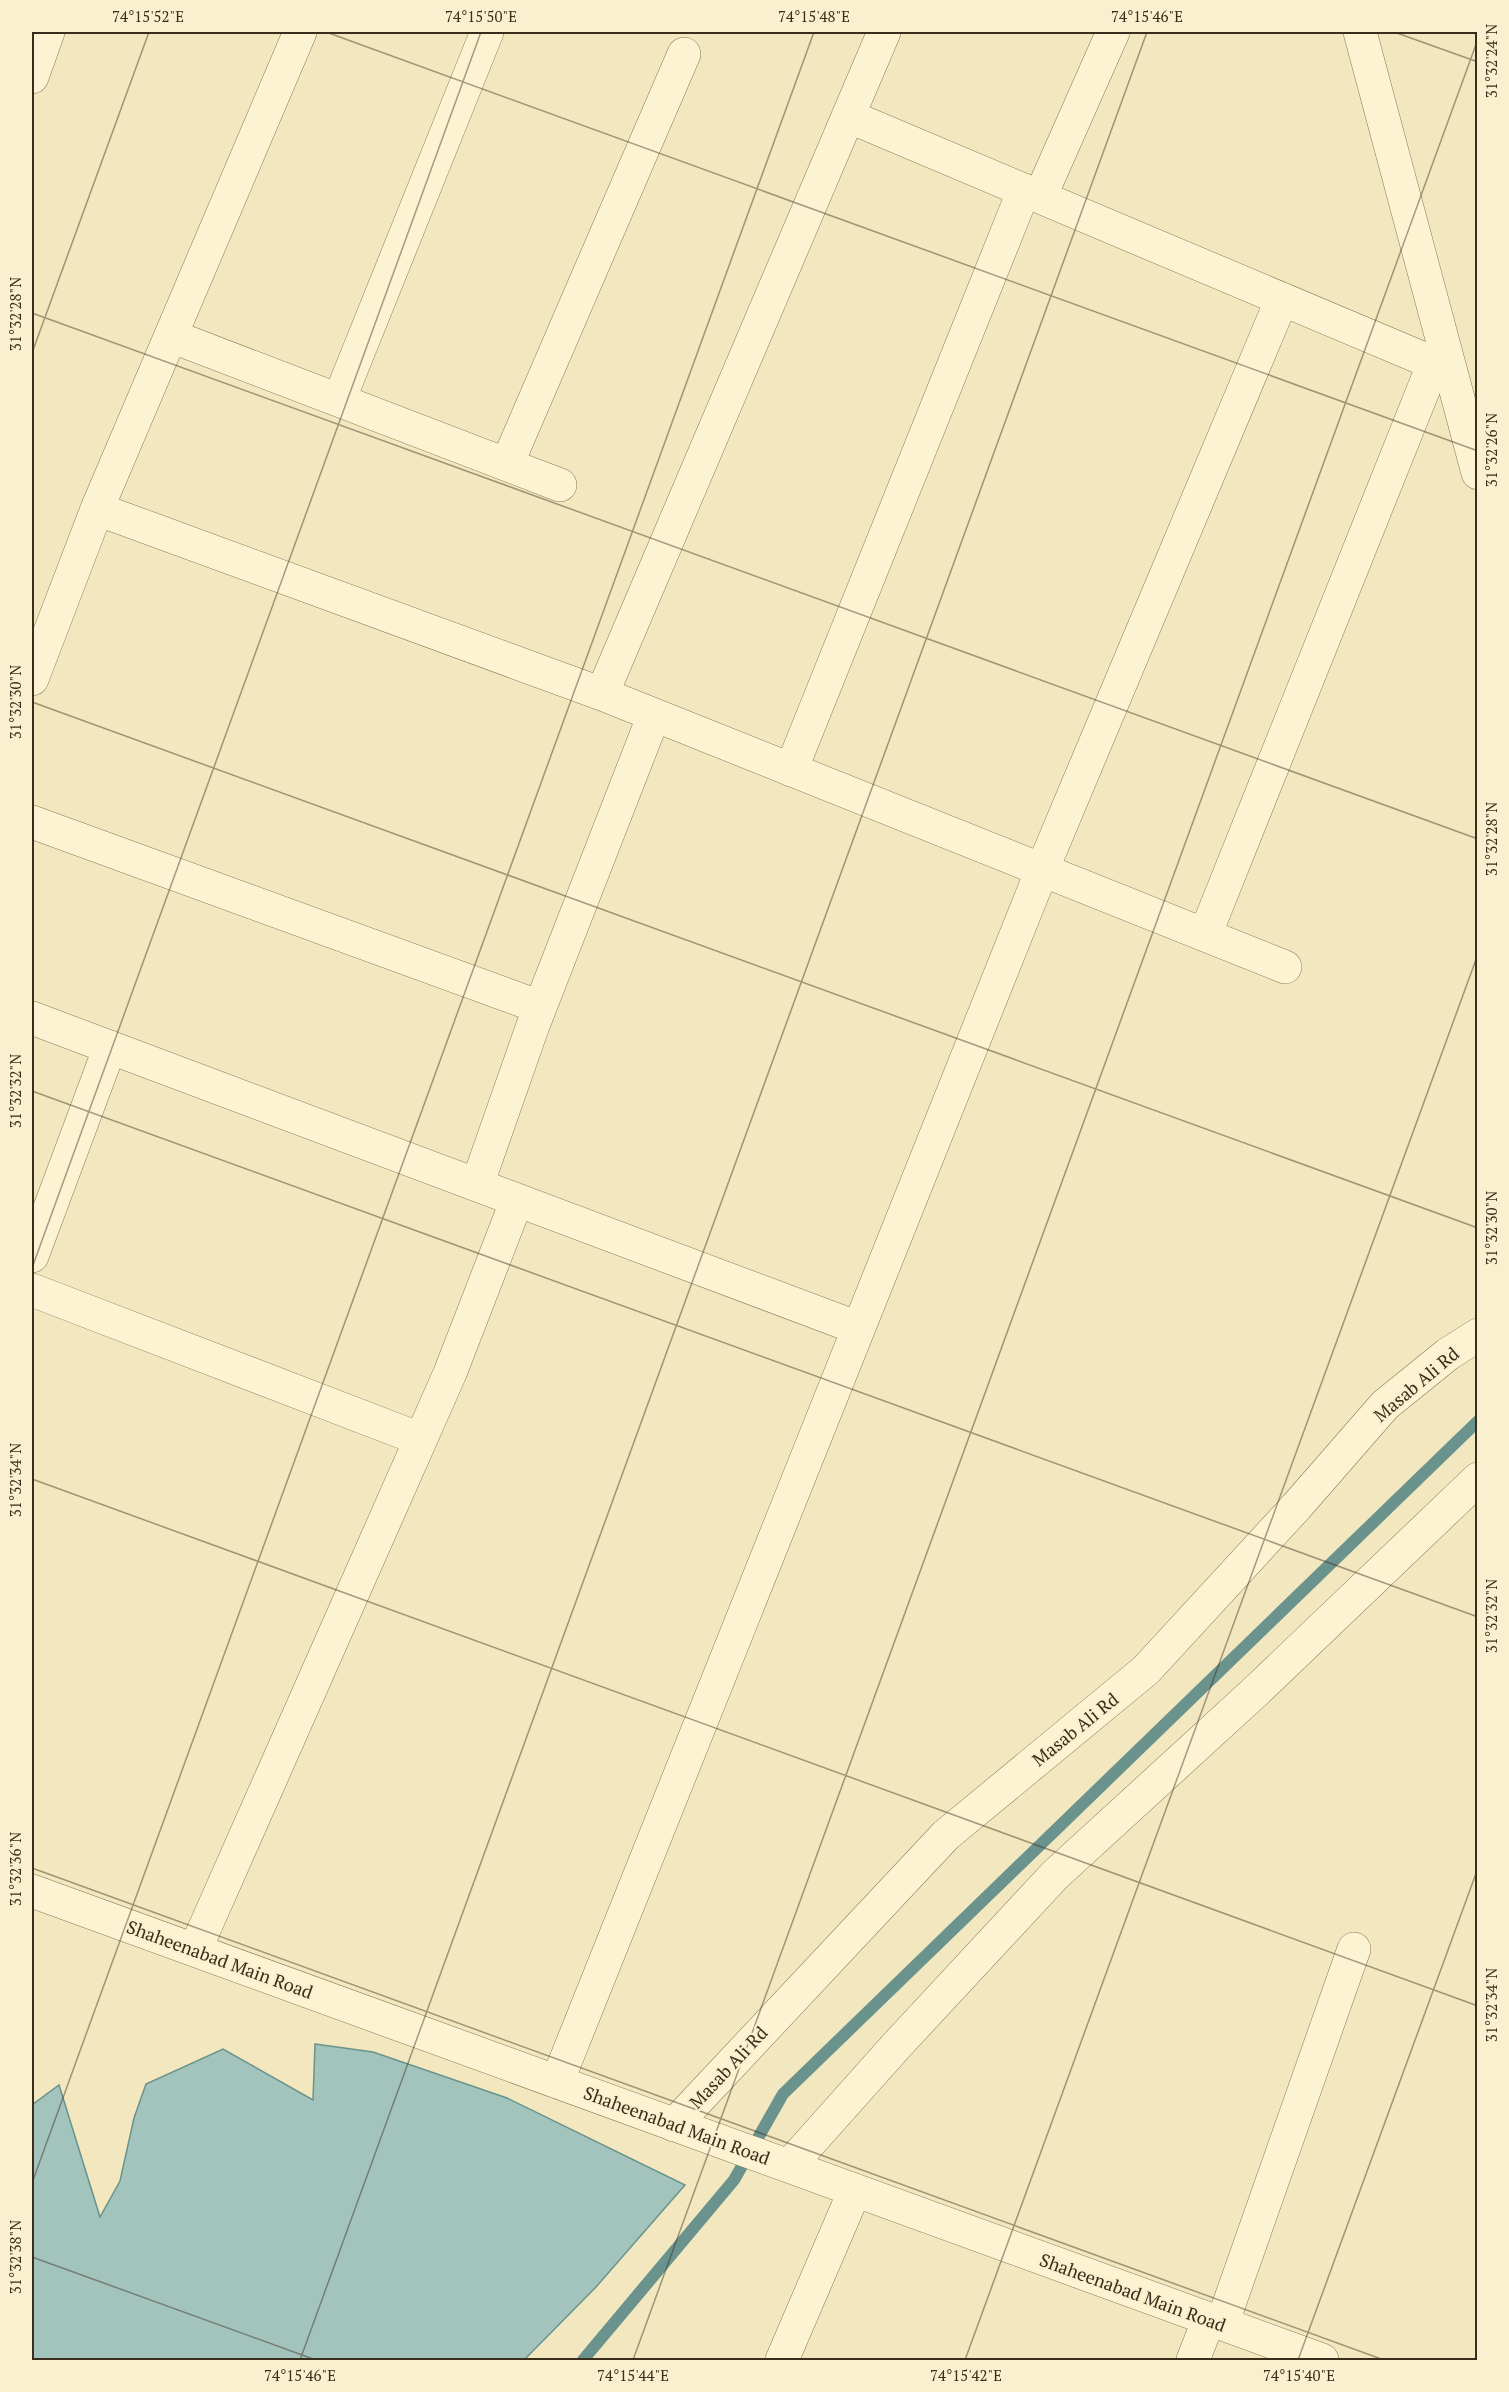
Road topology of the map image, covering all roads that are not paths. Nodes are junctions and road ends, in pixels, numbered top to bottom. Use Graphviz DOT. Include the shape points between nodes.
graph roads {
  1 [pos="48,32"];
  2 [pos="300,32"];
  3 [pos="487,32"];
  4 [pos="884,32"];
  5 [pos="1113,32"];
  6 [pos="1360,32"];
  7 [pos="684,54"];
  8 [pos="32,77"];
  9 [pos="848,116"];
  10 [pos="1032,193"];
  11 [pos="1282,299"];
  12 [pos="171,336"];
  13 [pos="1442,366"];
  14 [pos="339,400"];
  15 [pos="507,464"];
  16 [pos="1478,472"];
  17 [pos="560,485"];
  18 [pos="98,508"];
  19 [pos="32,679"];
  20 [pos="602,694"];
  21 [pos="654,715"];
  22 [pos="791,770"];
  23 [pos="32,822"];
  24 [pos="1042,870"];
  25 [pos="1205,935"];
  26 [pos="1285,967"];
  27 [pos="540,1007"];
  28 [pos="32,1018"];
  29 [pos="110,1047"];
  30 [pos="477,1185"];
  31 [pos="518,1200"];
  32 [pos="32,1256"];
  33 [pos="32,1290"];
  34 [pos="858,1329"];
  35 [pos="1478,1335"];
  36 [pos="420,1439"];
  37 [pos="1478,1479"];
  38 [pos="32,1891"];
  39 [pos="1354,1949"];
  40 [pos="195,1950"];
  41 [pos="557,2082"];
  42 [pos="674,2125"];
  43 [pos="789,2166"];
  44 [pos="855,2190"];
  45 [pos="1215,2322"];
  46 [pos="782,2361"];
  47 [pos="1193,2361"];
  48 [pos="1322,2361"];
  1 -- 8 [label="street"];
  2 -- 12 [label="street"];
  3 -- 14 [label="street"];
  4 -- 9 [label="street"];
  5 -- 10 [label="street"];
  6 -- 13 [label="street"];
  7 -- 15 [label="street"];
  9 -- 10 [label="street"];
  9 -- 20 [label="street"];
  10 -- 11 [label="street"];
  10 -- 22 [label="street"];
  11 -- 13 [label="street"];
  11 -- 24 [label="street"];
  12 -- 14 [label="street"];
  12 -- 18 [label="street"];
  13 -- 16 [label="street"];
  13 -- 25 [label="street"];
  14 -- 15 [label="street"];
  15 -- 17 [label="street"];
  18 -- 19 [label="street"];
  18 -- 20 [label="street"];
  20 -- 21 [label="street"];
  21 -- 22 [label="street"];
  21 -- 27 [label="street"];
  22 -- 24 [label="street"];
  23 -- 27 [label="street"];
  24 -- 25 [label="street"];
  24 -- 34 [label="street"];
  25 -- 26 [label="street"];
  27 -- 30 [label="street"];
  28 -- 29 [label="street"];
  29 -- 30 [label="street"];
  29 -- 32 [label="street"];
  30 -- 31 [label="street"];
  31 -- 34 [label="street"];
  31 -- 36 [label="street"];
  33 -- 36 [label="street"];
  34 -- 41 [label="street"];
  35 -- 42 [label="street, Masab Ali Rd" via="1385,1405 1146,1670 946,1835"];
  36 -- 40 [label="street"];
  37 -- 43 [label="street" via="1255,1692 1055,1875"];
  38 -- 40 [label="street, Shaheenabad Main Road"];
  39 -- 45 [label="street"];
  40 -- 41 [label="street, Shaheenabad Main Road"];
  41 -- 42 [label="street, Shaheenabad Main Road"];
  42 -- 43 [label="street, Shaheenabad Main Road"];
  43 -- 44 [label="street, Shaheenabad Main Road"];
  44 -- 45 [label="street, Shaheenabad Main Road"];
  44 -- 46 [label="street"];
  45 -- 47 [label="street"];
  45 -- 48 [label="street, Shaheenabad Main Road"];
}
